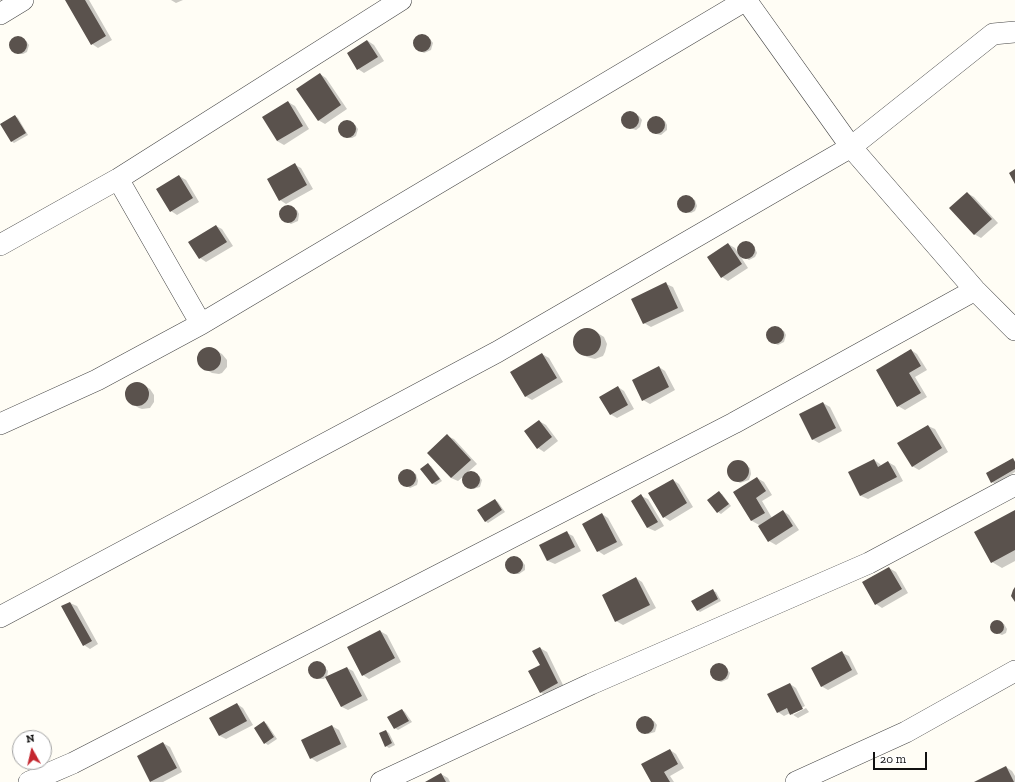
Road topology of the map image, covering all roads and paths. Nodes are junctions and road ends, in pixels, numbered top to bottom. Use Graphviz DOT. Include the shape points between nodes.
graph roads {
  1 [pos="23,0"];
  2 [pos="401,0"];
  3 [pos="746,0"];
  4 [pos="0,14"];
  5 [pos="1015,32"];
  6 [pos="851,147"];
  7 [pos="118,179"];
  8 [pos="0,245"];
  9 [pos="975,290"];
  10 [pos="201,324"];
  11 [pos="1015,330"];
  12 [pos="0,424"];
  13 [pos="1015,485"];
  14 [pos="0,617"];
  15 [pos="1015,670"];
  16 [pos="29,782"];
  17 [pos="381,782"];
  18 [pos="796,782"];
  1 -- 4 [label="street"];
  2 -- 7 [label="street"];
  3 -- 6 [label="street"];
  3 -- 10 [label="street"];
  5 -- 6 [label="street" via="992,34"];
  6 -- 9 [label="street"];
  6 -- 14 [label="street" via="497,352"];
  7 -- 8 [label="street"];
  7 -- 10 [label="street"];
  9 -- 11 [label="street"];
  9 -- 16 [label="street" via="727,427 80,759"];
  10 -- 12 [label="street" via="97,380"];
  13 -- 17 [label="street" via="870,563 591,684"];
  15 -- 18 [label="street" via="906,732"];
}
